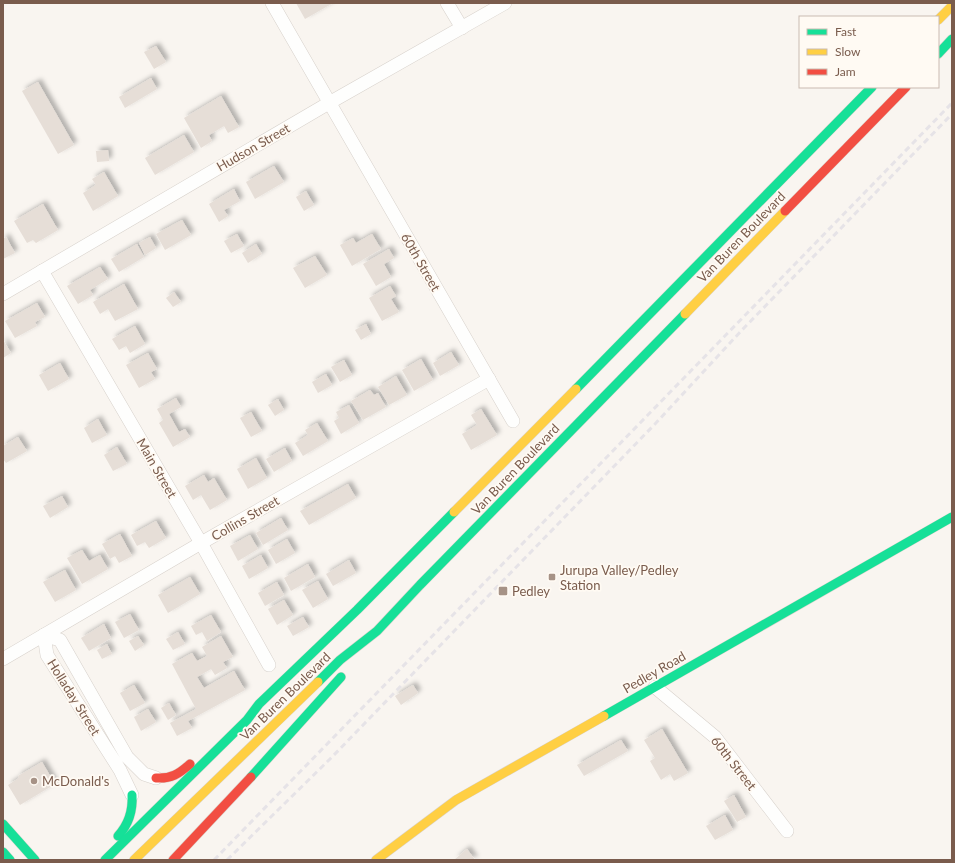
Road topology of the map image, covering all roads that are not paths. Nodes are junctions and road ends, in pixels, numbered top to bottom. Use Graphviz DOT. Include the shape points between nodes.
graph roads {
  1 [pos="272,3"];
  2 [pos="447,3"];
  3 [pos="506,3"];
  4 [pos="952,6"];
  5 [pos="939,19"];
  6 [pos="462,28"];
  7 [pos="952,39"];
  8 [pos="939,53"];
  9 [pos="871,88"];
  10 [pos="905,88"];
  11 [pos="329,103"];
  12 [pos="42,271"];
  13 [pos="3,294"];
  14 [pos="489,379"];
  15 [pos="514,421"];
  16 [pos="952,517"];
  17 [pos="201,543"];
  18 [pos="377,631"];
  19 [pos="44,635"];
  20 [pos="358,657"];
  21 [pos="3,660"];
  22 [pos="270,666"];
  23 [pos="349,669"];
  24 [pos="656,687"];
  25 [pos="258,704"];
  26 [pos="240,714"];
  27 [pos="195,758"];
  28 [pos="156,778"];
  29 [pos="132,795"];
  30 [pos="3,824"];
  31 [pos="787,831"];
  32 [pos="3,852"];
  33 [pos="10,860"];
  34 [pos="35,860"];
  35 [pos="94,860"];
  36 [pos="105,860"];
  37 [pos="134,860"];
  38 [pos="174,860"];
  39 [pos="376,860"];
  1 -- 11 [label="street, 60th Street"];
  2 -- 6 [label="street"];
  3 -- 6 [label="street, Hudson Street"];
  4 -- 5 [label="main road"];
  6 -- 11 [label="street, Hudson Street"];
  7 -- 8 [label="main road"];
  9 -- 25 [label="main road, Van Buren Boulevard" via="357,610"];
  10 -- 18 [label="main road, Van Buren Boulevard"];
  11 -- 12 [label="street, Hudson Street"];
  11 -- 14 [label="street, 60th Street"];
  12 -- 13 [label="street, Hudson Street"];
  12 -- 17 [label="street, Main Street"];
  14 -- 15 [label="street, 60th Street"];
  14 -- 17 [label="street, Collins Street"];
  16 -- 24 [label="main road, Pedley Road"];
  17 -- 19 [label="street, Collins Street"];
  17 -- 22 [label="street, Main Street"];
  18 -- 20 [label="main road"];
  18 -- 37 [label="main road, Van Buren Boulevard" via="340,660"];
  19 -- 21 [label="street, Collins Street"];
  19 -- 28 [label="street, Holladay Street" via="60,640 127,757 144,774"];
  19 -- 29 [label="street, Holladay Street" via="47,655 120,770"];
  23 -- 38 [label="main road"];
  24 -- 31 [label="street, 60th Street" via="715,737"];
  24 -- 39 [label="main road, Pedley Road" via="456,800"];
  25 -- 26 [label="main road"];
  25 -- 36 [label="main road, Van Buren Boulevard" via="241,725"];
  27 -- 28 [label="main road" via="178,775 166,779"];
  29 -- 35 [label="main road" via="132,814 122,832"];
  30 -- 34 [label="main road"];
  32 -- 33 [label="main road"];
}
